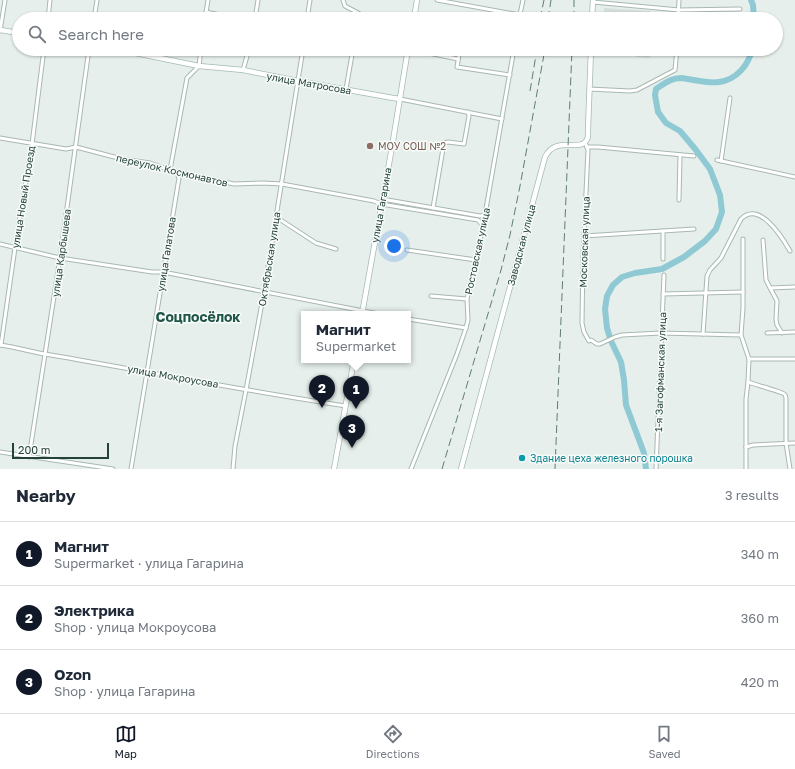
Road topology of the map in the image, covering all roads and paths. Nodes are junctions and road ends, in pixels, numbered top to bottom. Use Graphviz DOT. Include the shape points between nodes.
graph roads {
  1 [pos="5,0"];
  2 [pos="50,0"];
  3 [pos="97,0"];
  4 [pos="208,0"];
  5 [pos="258,0"];
  6 [pos="310,0"];
  7 [pos="343,0"];
  8 [pos="417,0"];
  9 [pos="436,0"];
  10 [pos="523,0"];
  11 [pos="679,0"];
  12 [pos="593,1"];
  13 [pos="740,8"];
  14 [pos="679,10"];
  15 [pos="49,12"];
  16 [pos="95,12"];
  17 [pos="206,12"];
  18 [pos="256,12"];
  19 [pos="308,12"];
  20 [pos="356,12"];
  21 [pos="415,12"];
  22 [pos="495,12"];
  23 [pos="521,12"];
  24 [pos="592,12"];
  25 [pos="0,31"];
  26 [pos="12,32"];
  27 [pos="43,56"];
  28 [pos="88,56"];
  29 [pos="150,56"];
  30 [pos="200,56"];
  31 [pos="247,56"];
  32 [pos="302,56"];
  33 [pos="352,56"];
  34 [pos="408,56"];
  35 [pos="443,56"];
  36 [pos="459,56"];
  37 [pos="513,56"];
  38 [pos="591,56"];
  39 [pos="676,56"];
  40 [pos="458,59"];
  41 [pos="199,66"];
  42 [pos="243,70"];
  43 [pos="510,75"];
  44 [pos="298,81"];
  45 [pos="346,89"];
  46 [pos="589,89"];
  47 [pos="730,98"];
  48 [pos="400,99"];
  49 [pos="468,112"];
  50 [pos="502,119"];
  51 [pos="0,138"];
  52 [pos="32,144"];
  53 [pos="586,145"];
  54 [pos="76,147"];
  55 [pos="680,155"];
  56 [pos="694,156"];
  57 [pos="170,170"];
  58 [pos="795,176"];
  59 [pos="282,184"];
  60 [pos="382,199"];
  61 [pos="679,200"];
  62 [pos="381,204"];
  63 [pos="433,208"];
  64 [pos="485,215"];
  65 [pos="276,217"];
  66 [pos="483,226"];
  67 [pos="694,229"];
  68 [pos="663,231"];
  69 [pos="584,236"];
  70 [pos="743,239"];
  71 [pos="763,240"];
  72 [pos="0,244"];
  73 [pos="15,248"];
  74 [pos="336,248"];
  75 [pos="407,250"];
  76 [pos="790,251"];
  77 [pos="60,258"];
  78 [pos="663,259"];
  79 [pos="476,260"];
  80 [pos="163,272"];
  81 [pos="664,274"];
  82 [pos="795,287"];
  83 [pos="770,288"];
  84 [pos="264,292"];
  85 [pos="743,292"];
  86 [pos="663,294"];
  87 [pos="706,294"];
  88 [pos="431,296"];
  89 [pos="467,299"];
  90 [pos="353,311"];
  91 [pos="362,311"];
  92 [pos="411,319"];
  93 [pos="466,328"];
  94 [pos="795,332"];
  95 [pos="661,333"];
  96 [pos="767,333"];
  97 [pos="782,333"];
  98 [pos="703,334"];
  99 [pos="741,335"];
  100 [pos="0,345"];
  101 [pos="46,355"];
  102 [pos="749,359"];
  103 [pos="795,359"];
  104 [pos="353,363"];
  105 [pos="147,371"];
  106 [pos="748,382"];
  107 [pos="246,390"];
  108 [pos="346,406"];
  109 [pos="786,443"];
  110 [pos="795,443"];
  111 [pos="746,447"];
  112 [pos="0,452"];
  113 [pos="29,457"];
  114 [pos="113,469"];
  115 [pos="131,469"];
  116 [pos="233,469"];
  117 [pos="334,469"];
  118 [pos="412,469"];
  119 [pos="461,469"];
  120 [pos="656,469"];
  121 [pos="746,469"];
  122 [pos="790,469"];
  1 -- 25 [label="street"];
  2 -- 15 [label="street"];
  3 -- 16 [label="street"];
  4 -- 17 [label="street"];
  5 -- 18 [label="street"];
  6 -- 19 [label="street"];
  7 -- 20 [label="street" via="345,6"];
  8 -- 21 [label="main road"];
  9 -- 22 [label="street"];
  10 -- 23 [label="street"];
  11 -- 14 [label="street"];
  12 -- 14 [label="street"];
  12 -- 24 [label="main road"];
  13 -- 14 [label="street"];
  25 -- 26 [label="main road"];
  27 -- 52 [label="street, улица Новый Проезд"];
  28 -- 54 [label="street, улица Карбышева"];
  29 -- 41 [label="main road, улица Матросова"];
  30 -- 41 [label="street"];
  31 -- 42 [label="street"];
  32 -- 44 [label="street, Октябрьская улица"];
  33 -- 45 [label="street"];
  34 -- 48 [label="main road, улица Гагарина"];
  35 -- 40 [label="street"];
  36 -- 40 [label="street"];
  37 -- 43 [label="street, Ростовская улица"];
  38 -- 46 [label="main road"];
  39 -- 46 [label="street" via="675,70 637,90"];
  40 -- 43 [label="street" via="457,67"];
  41 -- 42 [label="main road, улица Матросова"];
  41 -- 57 [label="street" via="187,78"];
  42 -- 44 [label="main road, улица Матросова"];
  43 -- 50 [label="street, Ростовская улица"];
  44 -- 45 [label="main road, улица Матросова"];
  44 -- 59 [label="street, Октябрьская улица"];
  45 -- 48 [label="main road, улица Матросова"];
  46 -- 53 [label="main road"];
  47 -- 58 [label="street" via="719,161"];
  48 -- 49 [label="street, улица Матросова"];
  48 -- 60 [label="main road, улица Гагарина"];
  49 -- 50 [label="street, улица Матросова"];
  49 -- 63 [label="street" via="470,116 464,144 444,143"];
  50 -- 64 [label="street, Ростовская улица"];
  51 -- 52 [label="street, переулок Космонавтов"];
  52 -- 54 [label="street, переулок Космонавтов" via="66,150"];
  52 -- 73 [label="street, улица Новый Проезд"];
  53 -- 55 [label="street"];
  53 -- 69 [label="street, Московская улица"];
  53 -- 119 [label="main road, Заводская улица" via="557,146 545,157"];
  54 -- 57 [label="street, переулок Космонавтов" via="122,159 150,163"];
  54 -- 77 [label="street, улица Карбышева"];
  55 -- 56 [label="street"];
  55 -- 61 [label="street"];
  57 -- 59 [label="street, переулок Космонавтов" via="234,184"];
  57 -- 80 [label="street, улица Галатова" via="177,173 179,178"];
  59 -- 62 [label="street, переулок Космонавтов"];
  59 -- 65 [label="street, Октябрьская улица"];
  60 -- 62 [label="main road, улица Гагарина"];
  60 -- 63 [label="street"];
  62 -- 66 [label="street, переулок Космонавтов" via="478,220"];
  62 -- 91 [label="main road, улица Гагарина"];
  63 -- 64 [label="street"];
  64 -- 66 [label="street, Ростовская улица"];
  65 -- 74 [label="street" via="316,243"];
  65 -- 84 [label="street, Октябрьская улица"];
  66 -- 79 [label="street, Ростовская улица"];
  67 -- 68 [label="street"];
  68 -- 69 [label="street"];
  68 -- 78 [label="street"];
  69 -- 95 [label="street, Московская улица" via="582,322 588,341 600,344 622,335"];
  70 -- 85 [label="street"];
  71 -- 83 [label="street" via="766,280"];
  72 -- 73 [label="street"];
  73 -- 77 [label="street"];
  73 -- 100 [label="street, улица Новый Проезд"];
  75 -- 79 [label="street"];
  76 -- 87 [label="street" via="766,219 758,215 744,216 721,258 707,276"];
  77 -- 80 [label="street"];
  77 -- 101 [label="street, улица Карбышева"];
  79 -- 89 [label="street, Ростовская улица"];
  80 -- 84 [label="street"];
  80 -- 105 [label="street, улица Галатова"];
  81 -- 86 [label="street, 1-я Загофманская улица"];
  82 -- 83 [label="street"];
  83 -- 97 [label="street" via="777,301 776,319"];
  84 -- 90 [label="street"];
  84 -- 107 [label="street, Октябрьская улица"];
  85 -- 87 [label="street"];
  85 -- 99 [label="street"];
  86 -- 87 [label="street"];
  86 -- 95 [label="street, 1-я Загофманская улица"];
  87 -- 98 [label="street"];
  88 -- 89 [label="street"];
  89 -- 93 [label="street, Ростовская улица"];
  92 -- 93 [label="street"];
  93 -- 118 [label="street, Ростовская улица"];
  94 -- 97 [label="street"];
  95 -- 98 [label="street"];
  95 -- 120 [label="street, 1-я Загофманская улица"];
  96 -- 97 [label="street"];
  98 -- 99 [label="street"];
  99 -- 102 [label="street"];
  100 -- 101 [label="street, улица Мокроусова"];
  101 -- 105 [label="street, улица Мокроусова"];
  101 -- 113 [label="street, улица Карбышева"];
  102 -- 103 [label="street"];
  102 -- 106 [label="street"];
  104 -- 108 [label="main road"];
  105 -- 107 [label="street, улица Мокроусова"];
  105 -- 115 [label="street, улица Галатова"];
  106 -- 109 [label="street" via="784,393"];
  106 -- 111 [label="street"];
  107 -- 108 [label="street, улица Мокроусова"];
  107 -- 116 [label="street, Октябрьская улица"];
  108 -- 117 [label="main road"];
  109 -- 110 [label="street"];
  109 -- 111 [label="street"];
  109 -- 122 [label="street"];
  111 -- 121 [label="street"];
  112 -- 113 [label="street"];
  113 -- 114 [label="street"];
}
